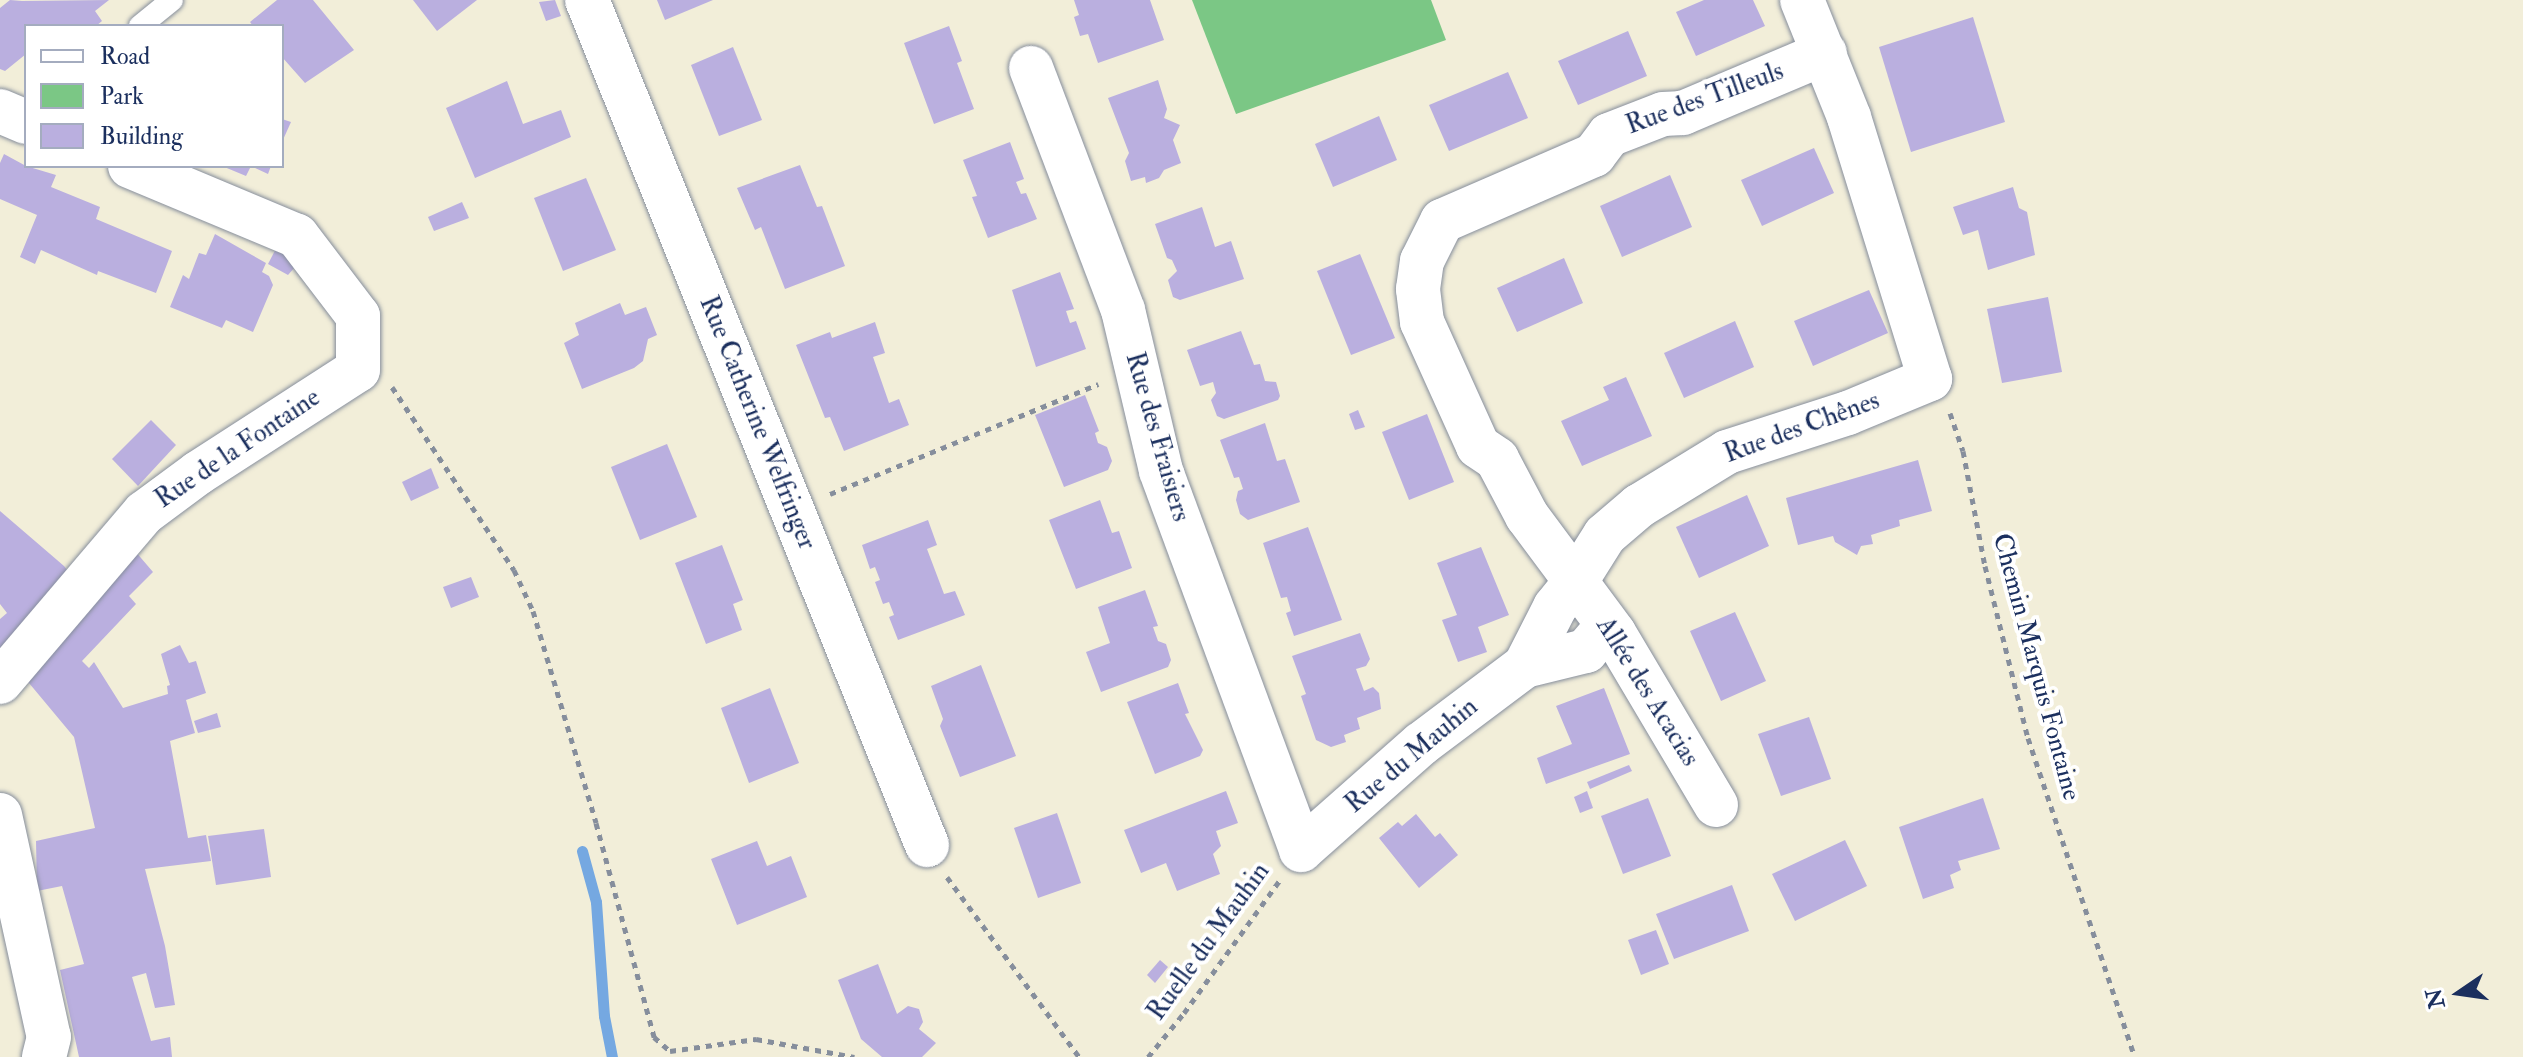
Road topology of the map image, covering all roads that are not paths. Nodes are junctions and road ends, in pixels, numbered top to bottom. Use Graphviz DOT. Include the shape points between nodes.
graph roads {
  1 [pos="172,0"];
  2 [pos="587,0"];
  3 [pos="1802,0"];
  4 [pos="142,24"];
  5 [pos="1825,53"];
  6 [pos="1031,68"];
  7 [pos="0,111"];
  8 [pos="24,121"];
  9 [pos="135,168"];
  10 [pos="1576,581"];
  11 [pos="1607,626"];
  12 [pos="1525,666"];
  13 [pos="0,682"];
  14 [pos="1716,805"];
  15 [pos="0,815"];
  16 [pos="927,845"];
  17 [pos="1301,850"];
  18 [pos="44,1057"];
  1 -- 4 [label="lane"];
  2 -- 16 [label="street, Rue Catherine Welfringer"];
  3 -- 5 [label="street"];
  5 -- 10 [label="street, Rue des Chênes" via="1930,379 1848,413 1727,452 1628,515 1605,535"];
  5 -- 10 [label="street, Rue des Tilleuls" via="1683,113 1663,114 1609,135 1594,155 1442,221 1422,261 1422,322 1478,446 1497,459 1527,516"];
  6 -- 17 [label="street, Rue des Fraisiers" via="1123,310 1161,471"];
  7 -- 8 [label="street"];
  9 -- 13 [label="street, Rue de la Fontaine" via="297,236 358,316 358,361 144,513"];
  10 -- 11 [label="street, Allée des Acacias"];
  10 -- 12 [label="street, Rue du Mauhin" via="1555,607"];
  11 -- 12 [label="street, Rue du Mauhin" via="1586,651"];
  11 -- 14 [label="street, Allée des Acacias"];
  12 -- 17 [label="street, Rue du Mauhin" via="1421,744"];
  15 -- 18 [label="street" via="49,1037"];
}
